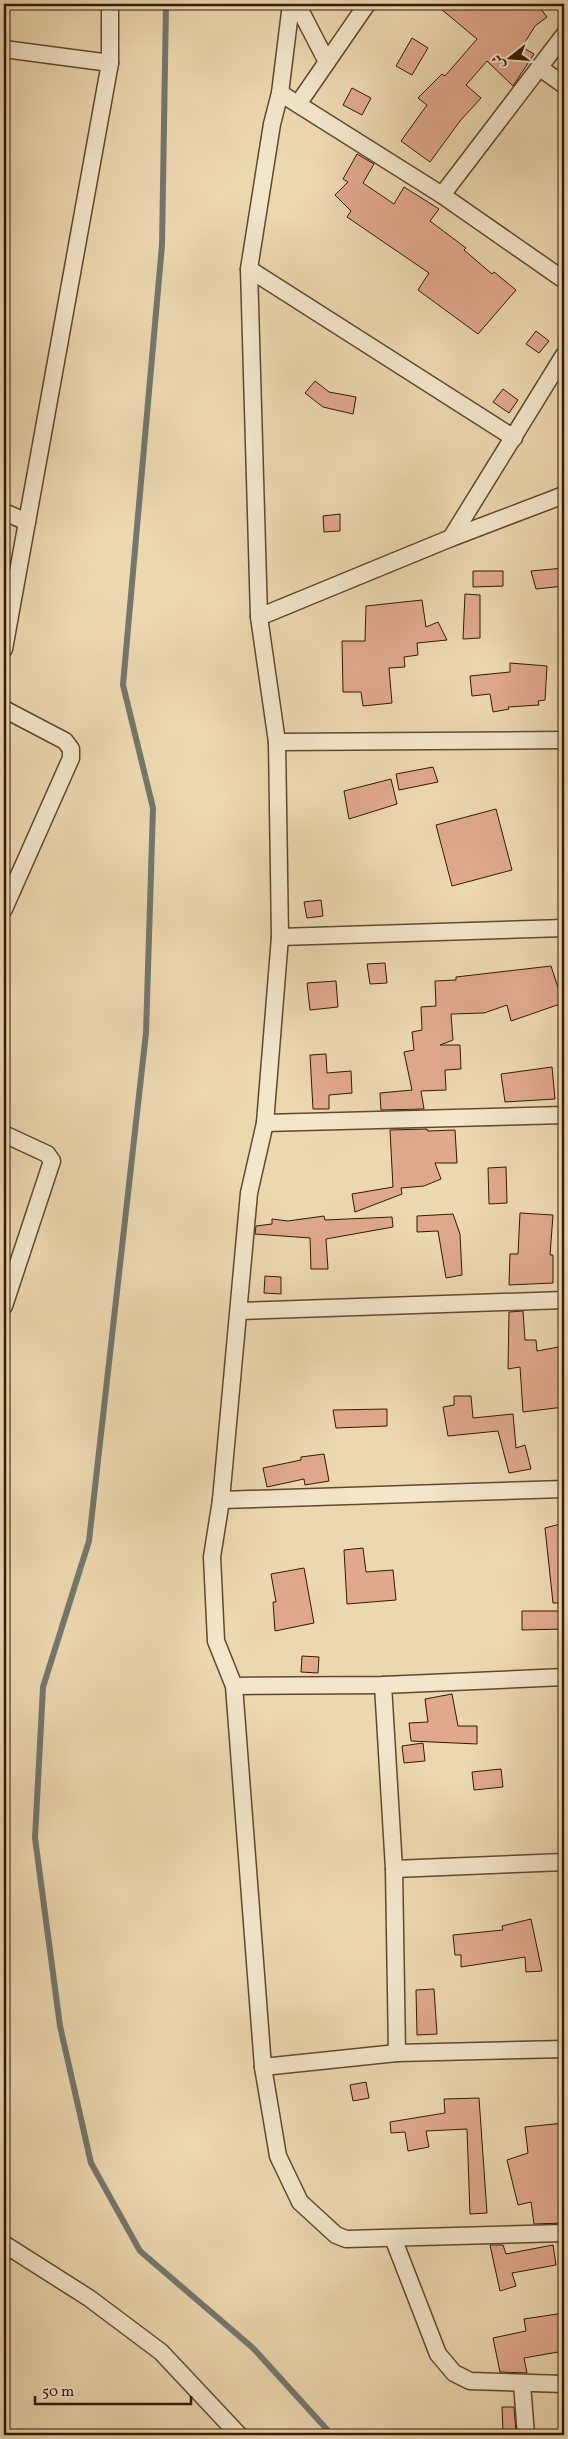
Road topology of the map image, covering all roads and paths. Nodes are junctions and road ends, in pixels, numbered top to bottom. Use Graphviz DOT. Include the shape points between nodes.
graph roads {
  1 [pos="110,4"];
  2 [pos="291,4"];
  3 [pos="298,4"];
  4 [pos="367,4"];
  5 [pos="564,35"];
  6 [pos="4,50"];
  7 [pos="327,62"];
  8 [pos="110,63"];
  9 [pos="540,68"];
  10 [pos="564,86"];
  11 [pos="280,93"];
  12 [pos="298,104"];
  13 [pos="442,195"];
  14 [pos="250,269"];
  15 [pos="564,280"];
  16 [pos="564,355"];
  17 [pos="514,438"];
  18 [pos="564,495"];
  19 [pos="4,512"];
  20 [pos="27,522"];
  21 [pos="451,538"];
  22 [pos="259,617"];
  23 [pos="4,649"];
  24 [pos="4,709"];
  25 [pos="564,740"];
  26 [pos="278,742"];
  27 [pos="4,908"];
  28 [pos="564,928"];
  29 [pos="280,938"];
  30 [pos="564,1115"];
  31 [pos="265,1124"];
  32 [pos="4,1134"];
  33 [pos="564,1300"];
  34 [pos="4,1306"];
  35 [pos="238,1311"];
  36 [pos="564,1489"];
  37 [pos="221,1500"];
  38 [pos="564,1677"];
  39 [pos="383,1685"];
  40 [pos="234,1686"];
  41 [pos="564,1862"];
  42 [pos="394,1869"];
  43 [pos="564,2049"];
  44 [pos="397,2053"];
  45 [pos="263,2067"];
  46 [pos="564,2233"];
  47 [pos="393,2238"];
  48 [pos="4,2244"];
  49 [pos="522,2384"];
  50 [pos="564,2384"];
  51 [pos="239,2435"];
  52 [pos="526,2435"];
  1 -- 8 [label="street"];
  2 -- 11 [label="street"];
  3 -- 7 [label="street"];
  4 -- 7 [label="street"];
  5 -- 9 [label="street"];
  6 -- 8 [label="street"];
  7 -- 12 [label="street"];
  8 -- 20 [label="street"];
  9 -- 10 [label="street"];
  9 -- 13 [label="street"];
  11 -- 12 [label="street"];
  11 -- 14 [label="street" via="272,124"];
  12 -- 13 [label="street"];
  13 -- 15 [label="street"];
  14 -- 17 [label="street"];
  14 -- 22 [label="street"];
  16 -- 17 [label="street"];
  17 -- 21 [label="street"];
  18 -- 21 [label="street"];
  19 -- 20 [label="street"];
  20 -- 23 [label="street"];
  21 -- 22 [label="street"];
  22 -- 26 [label="street"];
  24 -- 27 [label="street" via="65,741 71,749 71,758"];
  25 -- 26 [label="street"];
  26 -- 29 [label="street"];
  28 -- 29 [label="street"];
  29 -- 31 [label="street"];
  30 -- 31 [label="street"];
  31 -- 35 [label="street" via="249,1193"];
  32 -- 34 [label="street" via="47,1154 52,1162"];
  33 -- 35 [label="street"];
  35 -- 37 [label="street"];
  36 -- 37 [label="street"];
  37 -- 40 [label="street" via="212,1557 216,1641"];
  38 -- 39 [label="street"];
  39 -- 40 [label="street"];
  39 -- 42 [label="street"];
  40 -- 45 [label="street"];
  41 -- 42 [label="street"];
  42 -- 44 [label="street"];
  43 -- 44 [label="street"];
  44 -- 45 [label="street"];
  45 -- 47 [label="street" via="278,2156 300,2202 336,2235 346,2239"];
  46 -- 47 [label="street"];
  47 -- 49 [label="street" via="438,2354 454,2374 470,2381"];
  48 -- 51 [label="street" via="88,2298 161,2352"];
  49 -- 50 [label="street"];
  49 -- 52 [label="street"];
}
